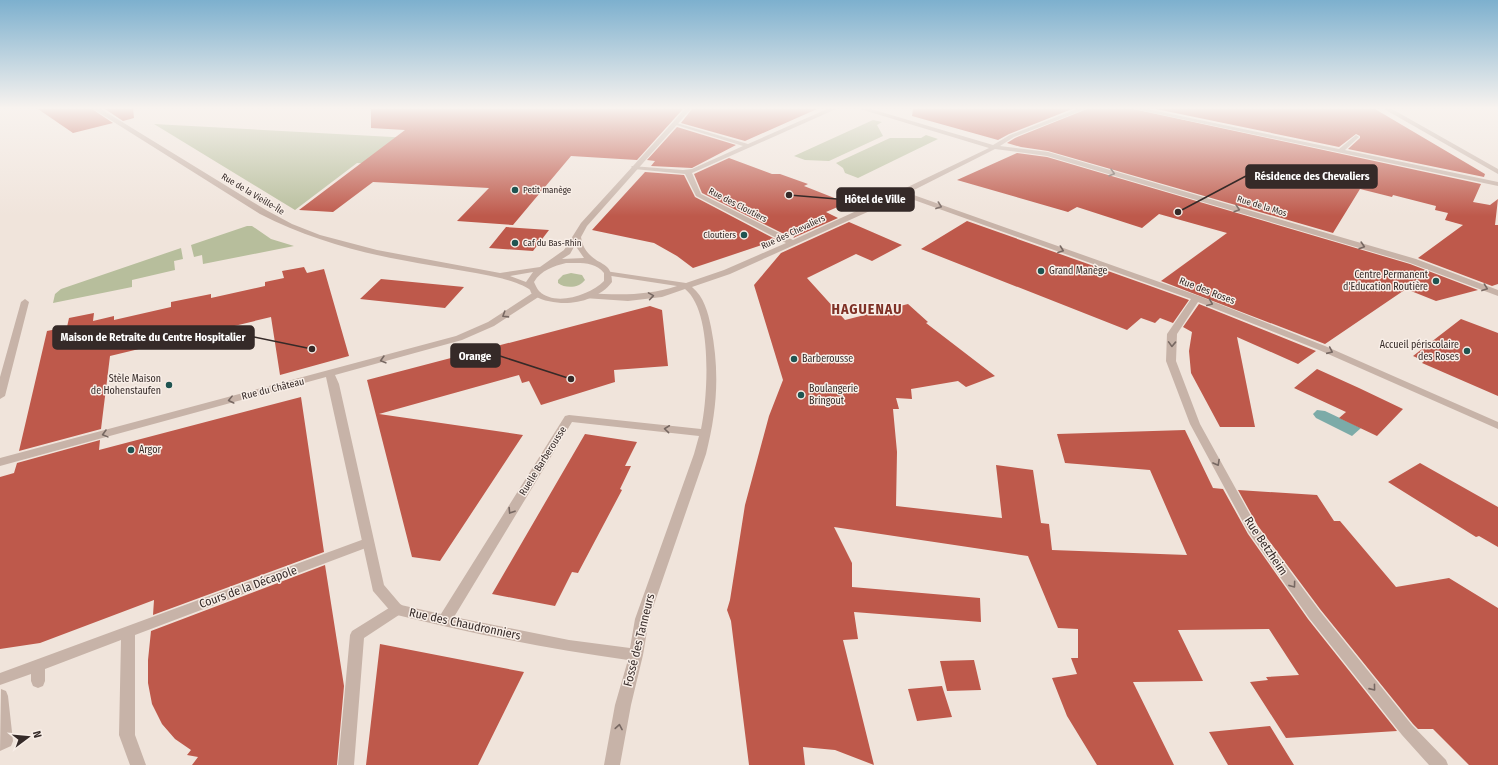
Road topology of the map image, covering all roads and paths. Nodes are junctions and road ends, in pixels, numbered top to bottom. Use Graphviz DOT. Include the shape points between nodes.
graph roads {
  1 [pos="153,145"];
  2 [pos="655,145"];
  3 [pos="744,145"];
  4 [pos="751,145"];
  5 [pos="984,145"];
  6 [pos="996,145"];
  7 [pos="1306,145"];
  8 [pos="1348,145"];
  9 [pos="1450,145"];
  10 [pos="748,146"];
  11 [pos="992,147"];
  12 [pos="1340,152"];
  13 [pos="634,167"];
  14 [pos="688,172"];
  15 [pos="1498,172"];
  16 [pos="1498,184"];
  17 [pos="902,193"];
  18 [pos="577,237"];
  19 [pos="792,243"];
  20 [pos="597,264"];
  21 [pos="548,266"];
  22 [pos="608,273"];
  23 [pos="498,275"];
  24 [pos="685,285"];
  25 [pos="534,290"];
  26 [pos="1498,293"];
  27 [pos="587,296"];
  28 [pos="1196,298"];
  29 [pos="25,302"];
  30 [pos="330,374"];
  31 [pos="0,396"];
  32 [pos="1498,426"];
  33 [pos="706,433"];
  34 [pos="0,462"];
  35 [pos="367,543"];
  36 [pos="397,609"];
  37 [pos="444,621"];
  38 [pos="128,631"];
  39 [pos="636,655"];
  40 [pos="38,664"];
  41 [pos="0,679"];
  42 [pos="38,681"];
  43 [pos="1,696"];
  44 [pos="0,744"];
  45 [pos="138,765"];
  46 [pos="346,765"];
  47 [pos="612,765"];
  48 [pos="1440,765"];
  1 -- 23 [label="street, Rue de la Vieille-Île" via="268,216 300,230 370,250"];
  2 -- 13 [label="street"];
  3 -- 10 [label="street"];
  4 -- 10 [label="street"];
  5 -- 11 [label="street, Rue de la Mos"];
  6 -- 11 [label="street, Rue des Chevaliers"];
  7 -- 12 [label="street"];
  8 -- 12 [label="street"];
  9 -- 15 [label="street"];
  10 -- 14 [label="street"];
  11 -- 17 [label="street, Rue des Chevaliers" via="983,154"];
  11 -- 26 [label="street, Rue de la Mos, one-way" via="1048,154 1191,195 1413,262"];
  12 -- 16 [label="street"];
  13 -- 14 [label="street"];
  13 -- 18 [label="street" via="588,220"];
  14 -- 19 [label="street, Rue des Cloutiers" via="698,195"];
  17 -- 19 [label="street, Rue des Chevaliers"];
  17 -- 28 [label="street, Rue des Roses, one-way"];
  18 -- 20 [label="street" via="584,254"];
  18 -- 21 [label="street" via="567,252"];
  19 -- 24 [label="street, Rue des Chevaliers" via="727,272"];
  20 -- 21 [label="street" via="571,261"];
  20 -- 22 [label="street"];
  21 -- 23 [label="street" via="527,272"];
  21 -- 25 [label="street" via="533,276 530,282"];
  22 -- 24 [label="street"];
  22 -- 27 [label="street" via="609,279 605,286"];
  23 -- 25 [label="street, Rue de la Vieille-Île"];
  27 -- 24 [label="street, Rue des Chevaliers, one-way" via="637,298 667,293"];
  24 -- 33 [label="street, Fossé des Tanneurs" via="700,302 712,354 713,391"];
  25 -- 27 [label="street, Rue de la Vieille-Île" via="550,299"];
  25 -- 30 [label="street, Rue du Château, one-way" via="491,324 470,335"];
  28 -- 32 [label="street, Rue des Roses, one-way" via="1322,348"];
  28 -- 48 [label="street, Rue Betzheim, one-way" via="1172,334 1171,361 1196,424 1257,536 1314,614 1407,730"];
  29 -- 31 [label="street"];
  30 -- 34 [label="street, Rue du Château, one-way"];
  30 -- 35 [label="street, Rue des Chaudronniers"];
  33 -- 37 [label="street, Ruelle Barberousse, one-way" via="569,418"];
  33 -- 39 [label="street, Fossé des Tanneurs" via="649,596"];
  35 -- 36 [label="street, Rue des Chaudronniers" via="378,588"];
  35 -- 38 [label="street, Cours de la Décapole"];
  36 -- 37 [label="street, Rue des Chaudronniers"];
  36 -- 46 [label="street" via="357,635"];
  37 -- 39 [label="street, Rue des Chaudronniers" via="569,646"];
  38 -- 40 [label="street, Cours de la Décapole"];
  38 -- 45 [label="street" via="127,735"];
  47 -- 39 [label="street, Fossé des Tanneurs, one-way" via="623,705"];
  40 -- 41 [label="street, Cours de la Décapole"];
  40 -- 42 [label="street"];
  43 -- 44 [label="street" via="5,741"];
}
